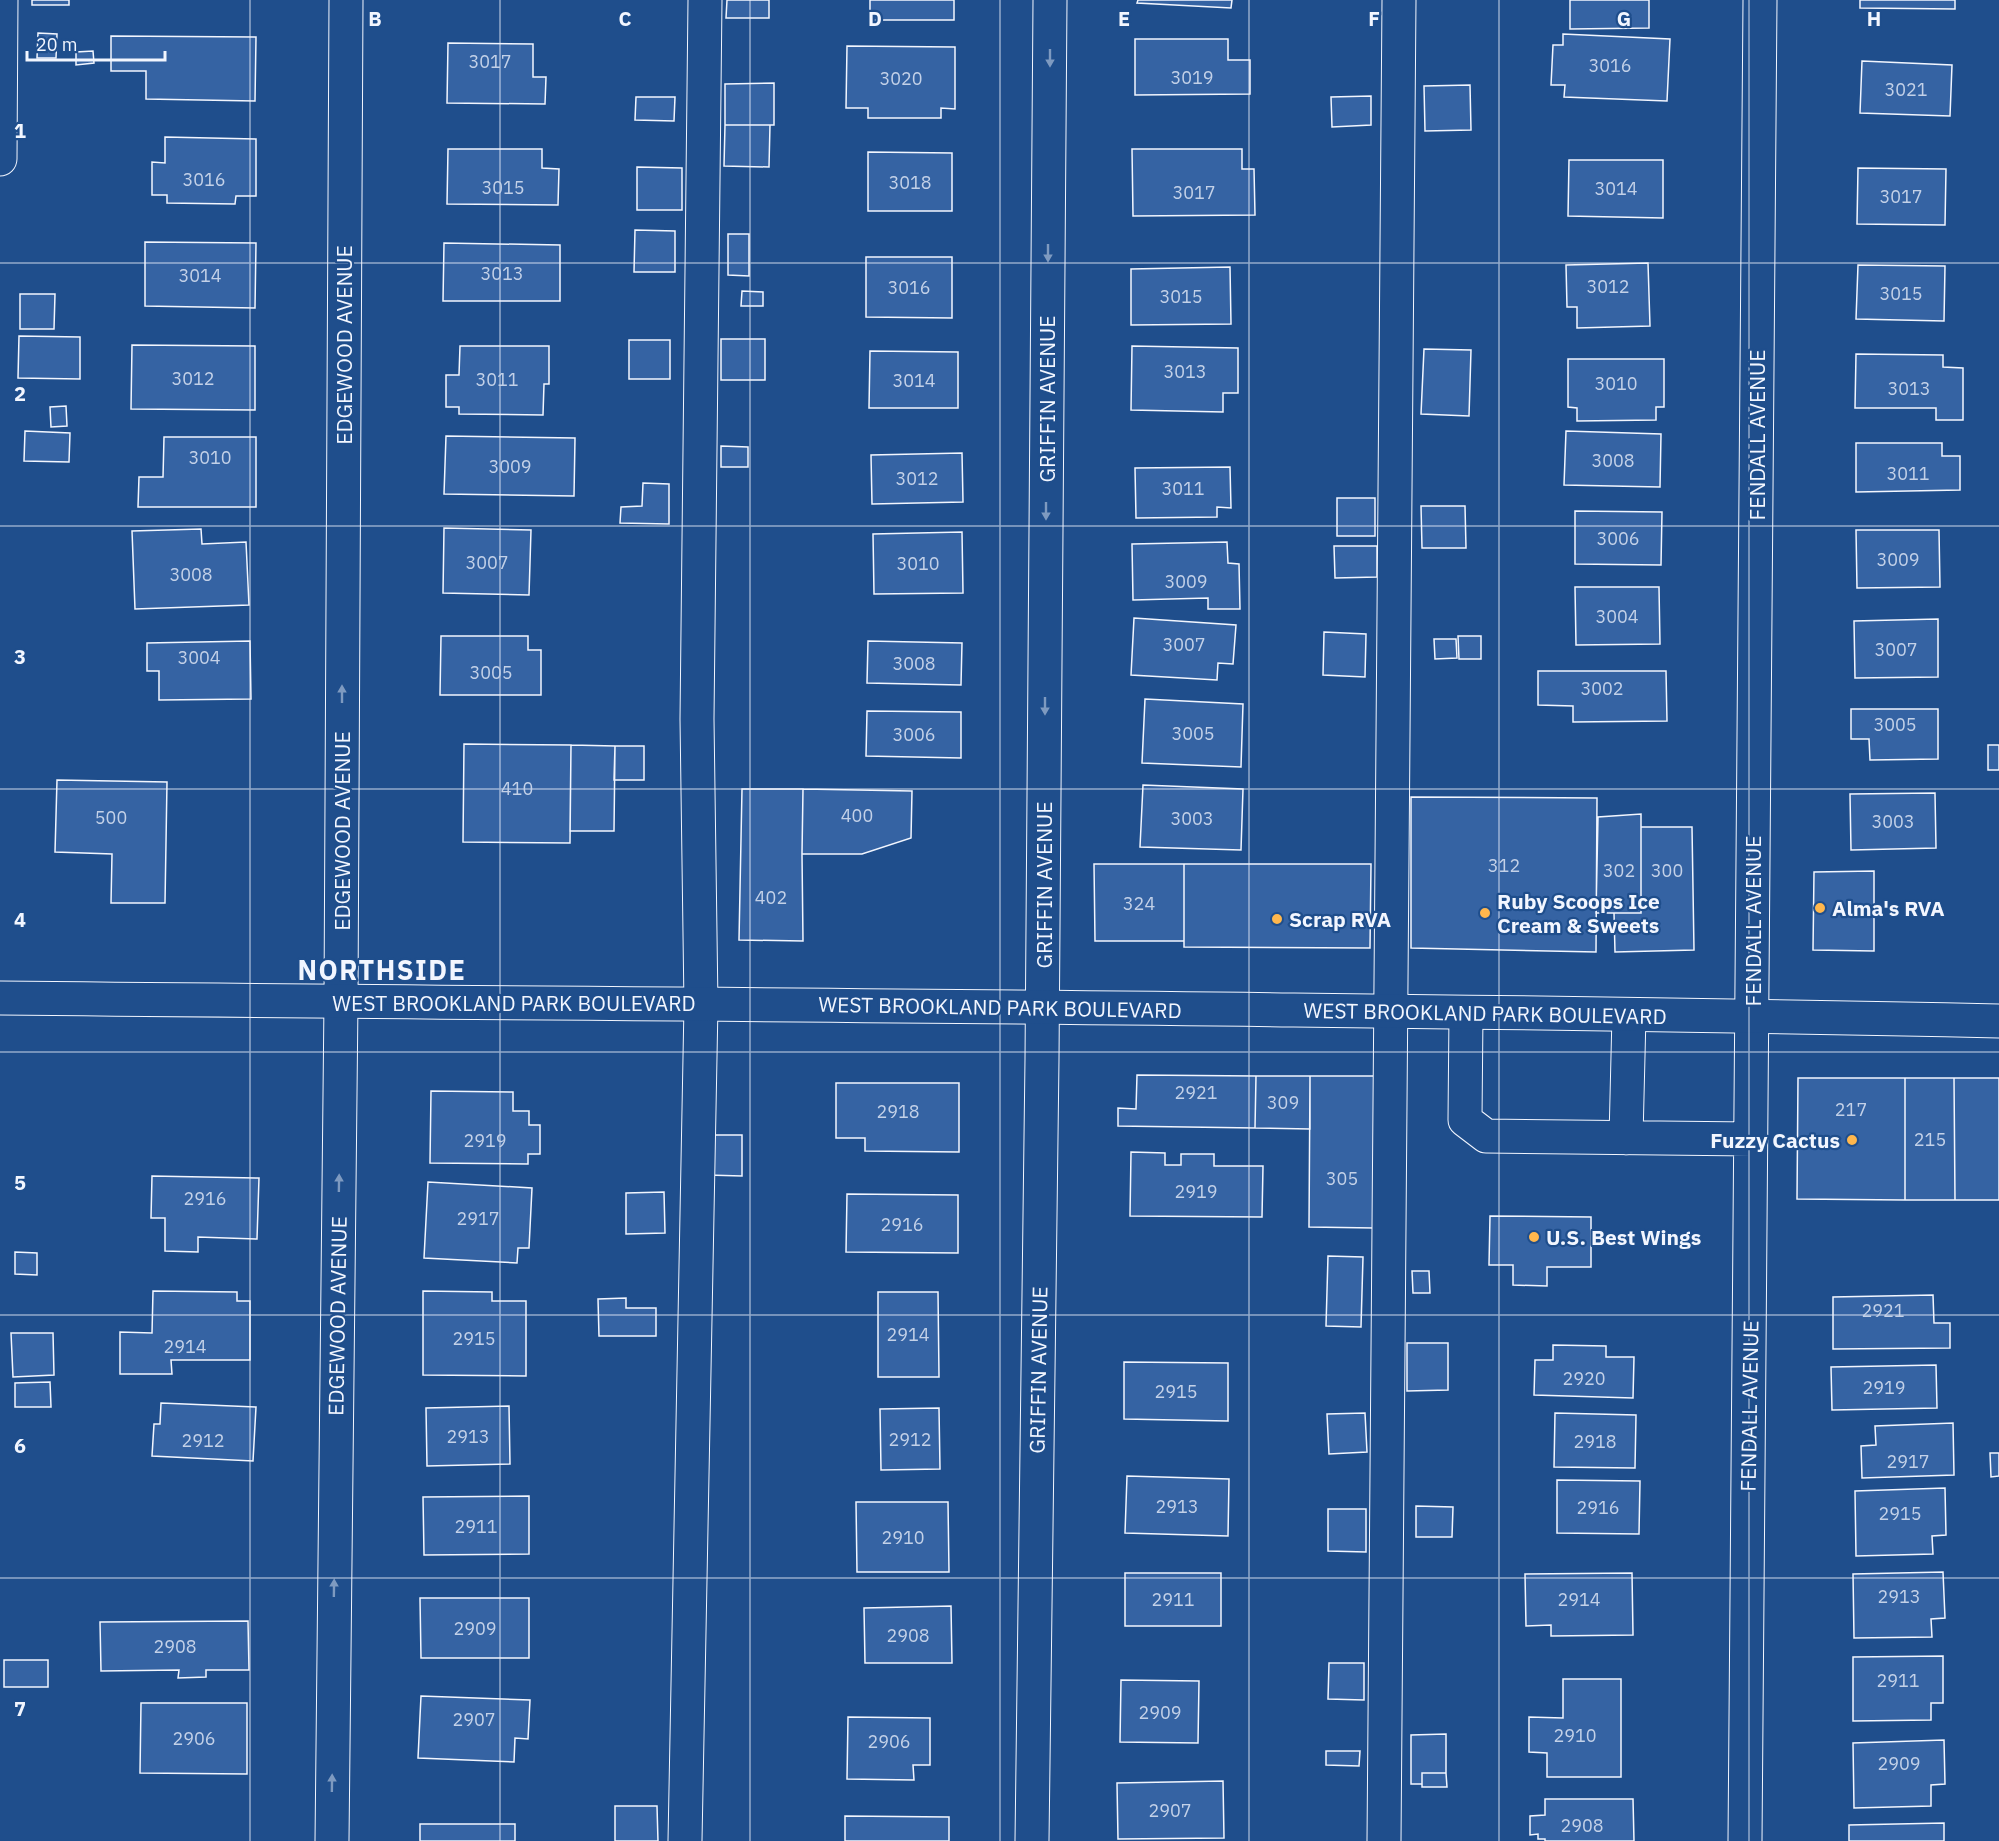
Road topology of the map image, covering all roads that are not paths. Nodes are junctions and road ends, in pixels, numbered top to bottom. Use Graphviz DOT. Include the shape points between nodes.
graph roads {
  1 [pos="1,0"];
  2 [pos="346,0"];
  3 [pos="705,0"];
  4 [pos="1050,0"];
  5 [pos="1399,0"];
  6 [pos="1760,0"];
  7 [pos="0,159"];
  8 [pos="0,998"];
  9 [pos="341,1002"];
  10 [pos="701,1005"];
  11 [pos="1042,1007"];
  12 [pos="1390,1011"];
  13 [pos="1466,1013"];
  14 [pos="1629,1015"];
  15 [pos="1752,1016"];
  16 [pos="1999,1021"];
  17 [pos="1626,1138"];
  18 [pos="1751,1139"];
  19 [pos="332,1841"];
  20 [pos="685,1841"];
  21 [pos="1032,1841"];
  22 [pos="1384,1841"];
  23 [pos="1745,1841"];
  1 -- 7 [label="street"];
  9 -- 2 [label="street, EDGEWOOD AVENUE, one-way"];
  3 -- 10 [label="street" via="698,707"];
  4 -- 11 [label="street, GRIFFIN AVENUE, one-way"];
  5 -- 12 [label="street"];
  6 -- 15 [label="street, FENDALL AVENUE"];
  8 -- 9 [label="street, WEST BROOKLAND PARK BOULEVARD"];
  9 -- 10 [label="street, WEST BROOKLAND PARK BOULEVARD"];
  19 -- 9 [label="street, EDGEWOOD AVENUE, one-way"];
  10 -- 11 [label="street, WEST BROOKLAND PARK BOULEVARD"];
  10 -- 20 [label="street"];
  11 -- 12 [label="street, WEST BROOKLAND PARK BOULEVARD"];
  11 -- 21 [label="street, GRIFFIN AVENUE"];
  12 -- 13 [label="street, WEST BROOKLAND PARK BOULEVARD"];
  12 -- 22 [label="street"];
  13 -- 14 [label="street, WEST BROOKLAND PARK BOULEVARD"];
  13 -- 17 [label="street" via="1465,1120 1486,1136"];
  14 -- 15 [label="street, WEST BROOKLAND PARK BOULEVARD"];
  14 -- 17 [label="street"];
  15 -- 16 [label="street, WEST BROOKLAND PARK BOULEVARD"];
  15 -- 18 [label="street, FENDALL AVENUE"];
  17 -- 18 [label="street"];
  18 -- 23 [label="street, FENDALL AVENUE"];
}
